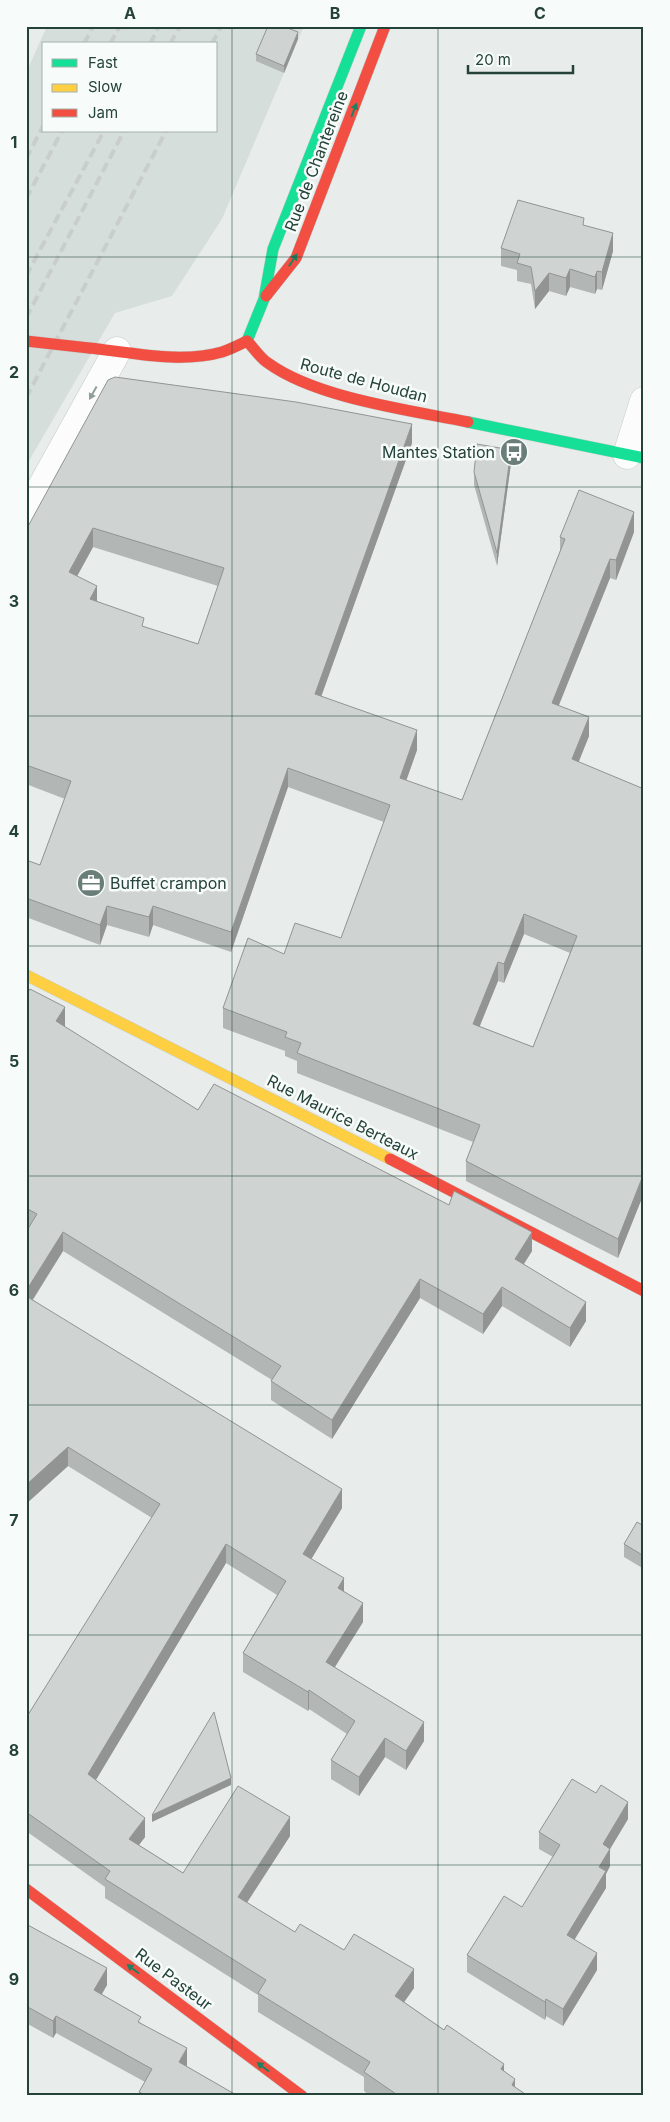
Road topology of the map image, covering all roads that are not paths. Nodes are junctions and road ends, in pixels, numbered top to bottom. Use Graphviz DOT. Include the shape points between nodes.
graph roads {
  1 [pos="361,26"];
  2 [pos="385,26"];
  3 [pos="264,299"];
  4 [pos="26,341"];
  5 [pos="247,341"];
  6 [pos="117,351"];
  7 [pos="644,401"];
  8 [pos="635,456"];
  9 [pos="26,515"];
  10 [pos="26,975"];
  11 [pos="644,1290"];
  12 [pos="26,1889"];
  13 [pos="302,2096"];
  1 -- 3 [label="main road, Rue de Chantereine" via="273,249"];
  3 -- 2 [label="main road, Rue de Chantereine, one-way" via="296,258"];
  3 -- 5 [label="main road, Rue de Chantereine"];
  4 -- 6 [label="main road, bridge"];
  5 -- 6 [label="main road" via="220,352 199,355"];
  5 -- 8 [label="main road, Route de Houdan" via="266,362 288,376 317,387 368,401"];
  6 -- 9 [label="street, one-way"];
  7 -- 8 [label="street"];
  10 -- 11 [label="main road, Rue Maurice Berteaux"];
  13 -- 12 [label="main road, Rue Pasteur, one-way"];
}
